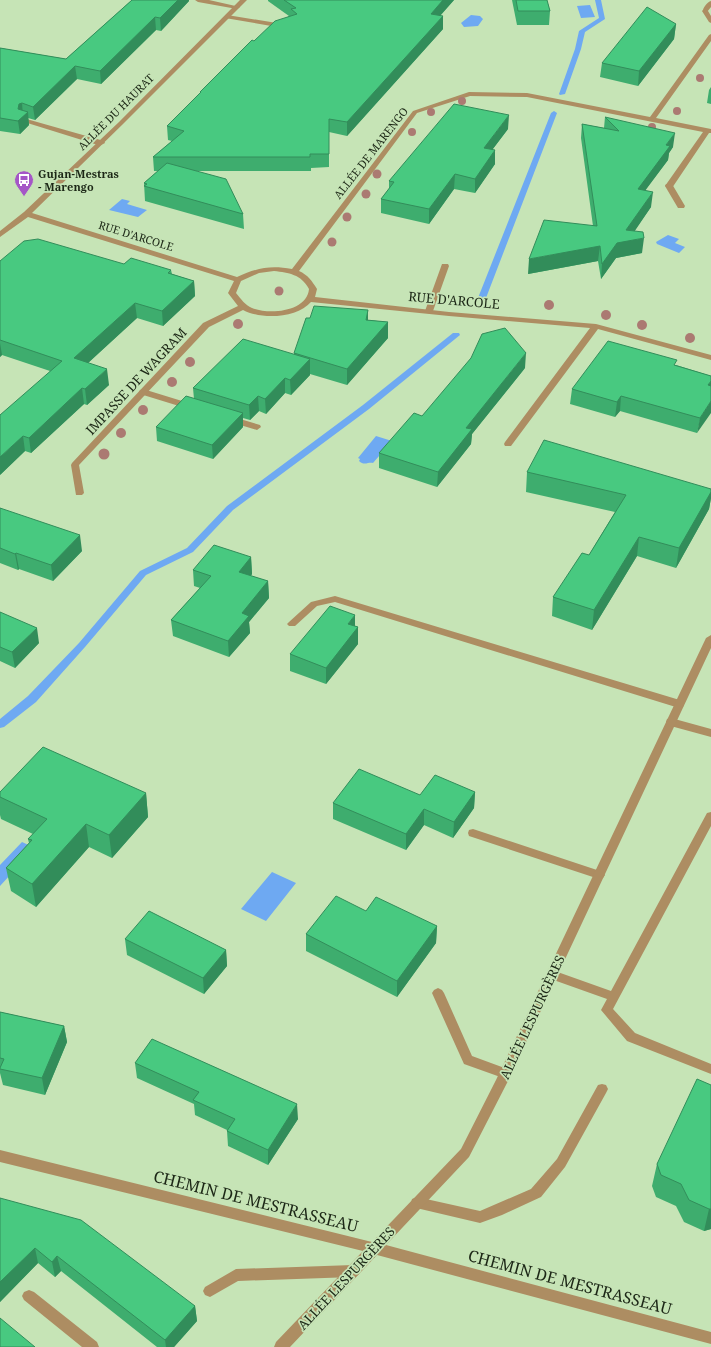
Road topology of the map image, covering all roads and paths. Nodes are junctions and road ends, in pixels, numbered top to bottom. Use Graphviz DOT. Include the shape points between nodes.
graph roads {
  1 [pos="198,0"];
  2 [pos="244,0"];
  3 [pos="711,3"];
  4 [pos="237,7"];
  5 [pos="227,17"];
  6 [pos="711,21"];
  7 [pos="287,27"];
  8 [pos="711,36"];
  9 [pos="23,120"];
  10 [pos="651,120"];
  11 [pos="709,131"];
  12 [pos="101,143"];
  13 [pos="681,206"];
  14 [pos="27,214"];
  15 [pos="2,232"];
  16 [pos="445,266"];
  17 [pos="294,272"];
  18 [pos="238,280"];
  19 [pos="310,299"];
  20 [pos="244,306"];
  21 [pos="429,311"];
  22 [pos="596,326"];
  23 [pos="711,358"];
  24 [pos="143,392"];
  25 [pos="204,411"];
  26 [pos="219,416"];
  27 [pos="257,427"];
  28 [pos="508,444"];
  29 [pos="78,493"];
  30 [pos="292,624"];
  31 [pos="711,638"];
  32 [pos="680,704"];
  33 [pos="671,722"];
  34 [pos="711,733"];
  35 [pos="711,816"];
  36 [pos="473,833"];
  37 [pos="599,875"];
  38 [pos="552,975"];
  39 [pos="438,993"];
  40 [pos="614,997"];
  41 [pos="711,1069"];
  42 [pos="506,1074"];
  43 [pos="602,1089"];
  44 [pos="0,1156"];
  45 [pos="417,1203"];
  46 [pos="374,1248"];
  47 [pos="353,1271"];
  48 [pos="210,1291"];
  49 [pos="29,1296"];
  50 [pos="711,1338"];
  51 [pos="92,1347"];
  52 [pos="281,1347"];
  1 -- 4 [label="street"];
  2 -- 4 [label="street, ALLÉE DU HAURAT"];
  3 -- 6 [label="street" via="705,11"];
  4 -- 5 [label="street, ALLÉE DU HAURAT"];
  5 -- 7 [label="street"];
  5 -- 12 [label="street, ALLÉE DU HAURAT"];
  8 -- 10 [label="street"];
  9 -- 12 [label="street"];
  10 -- 11 [label="street, ALLÉE DE MARENGO"];
  10 -- 17 [label="street, ALLÉE DE MARENGO" via="527,96 469,94 415,112"];
  11 -- 13 [label="street, ALLÉE DE MARENGO" via="669,186"];
  12 -- 14 [label="street, ALLÉE DU HAURAT"];
  14 -- 15 [label="street, ALLÉE DU HAURAT"];
  14 -- 18 [label="street, RUE D'ARCOLE"];
  16 -- 21 [label="street"];
  17 -- 18 [label="street" via="274,268 257,271"];
  17 -- 19 [label="street" via="309,280 314,289"];
  18 -- 20 [label="street" via="232,293"];
  19 -- 20 [label="street" via="301,307 286,312 268,313 250,310"];
  19 -- 21 [label="street, RUE D'ARCOLE"];
  20 -- 24 [label="street, IMPASSE DE WAGRAM" via="206,325"];
  21 -- 22 [label="street, RUE D'ARCOLE"];
  22 -- 23 [label="street, RUE D'ARCOLE"];
  22 -- 28 [label="street"];
  24 -- 25 [label="street"];
  24 -- 29 [label="street, IMPASSE DE WAGRAM" via="75,465"];
  26 -- 27 [label="street"];
  30 -- 32 [label="street" via="314,604 335,599"];
  31 -- 32 [label="street, ALLÉE LESPURGÈRES"];
  32 -- 33 [label="street, ALLÉE LESPURGÈRES"];
  33 -- 34 [label="street"];
  33 -- 37 [label="street, ALLÉE LESPURGÈRES"];
  35 -- 40 [label="street"];
  36 -- 37 [label="street"];
  37 -- 38 [label="street, ALLÉE LESPURGÈRES"];
  38 -- 40 [label="street"];
  38 -- 42 [label="street, ALLÉE LESPURGÈRES"];
  39 -- 42 [label="street" via="468,1060"];
  40 -- 41 [label="street" via="607,1010 631,1037"];
  42 -- 45 [label="street, ALLÉE LESPURGÈRES" via="465,1153"];
  43 -- 45 [label="street" via="561,1163 536,1193 480,1217"];
  44 -- 46 [label="street, CHEMIN DE MESTRASSEAU"];
  45 -- 46 [label="street, ALLÉE LESPURGÈRES"];
  46 -- 47 [label="street, ALLÉE LESPURGÈRES"];
  46 -- 50 [label="street, CHEMIN DE MESTRASSEAU"];
  47 -- 48 [label="street" via="236,1275"];
  47 -- 52 [label="street, ALLÉE LESPURGÈRES"];
  49 -- 51 [label="street"];
}
